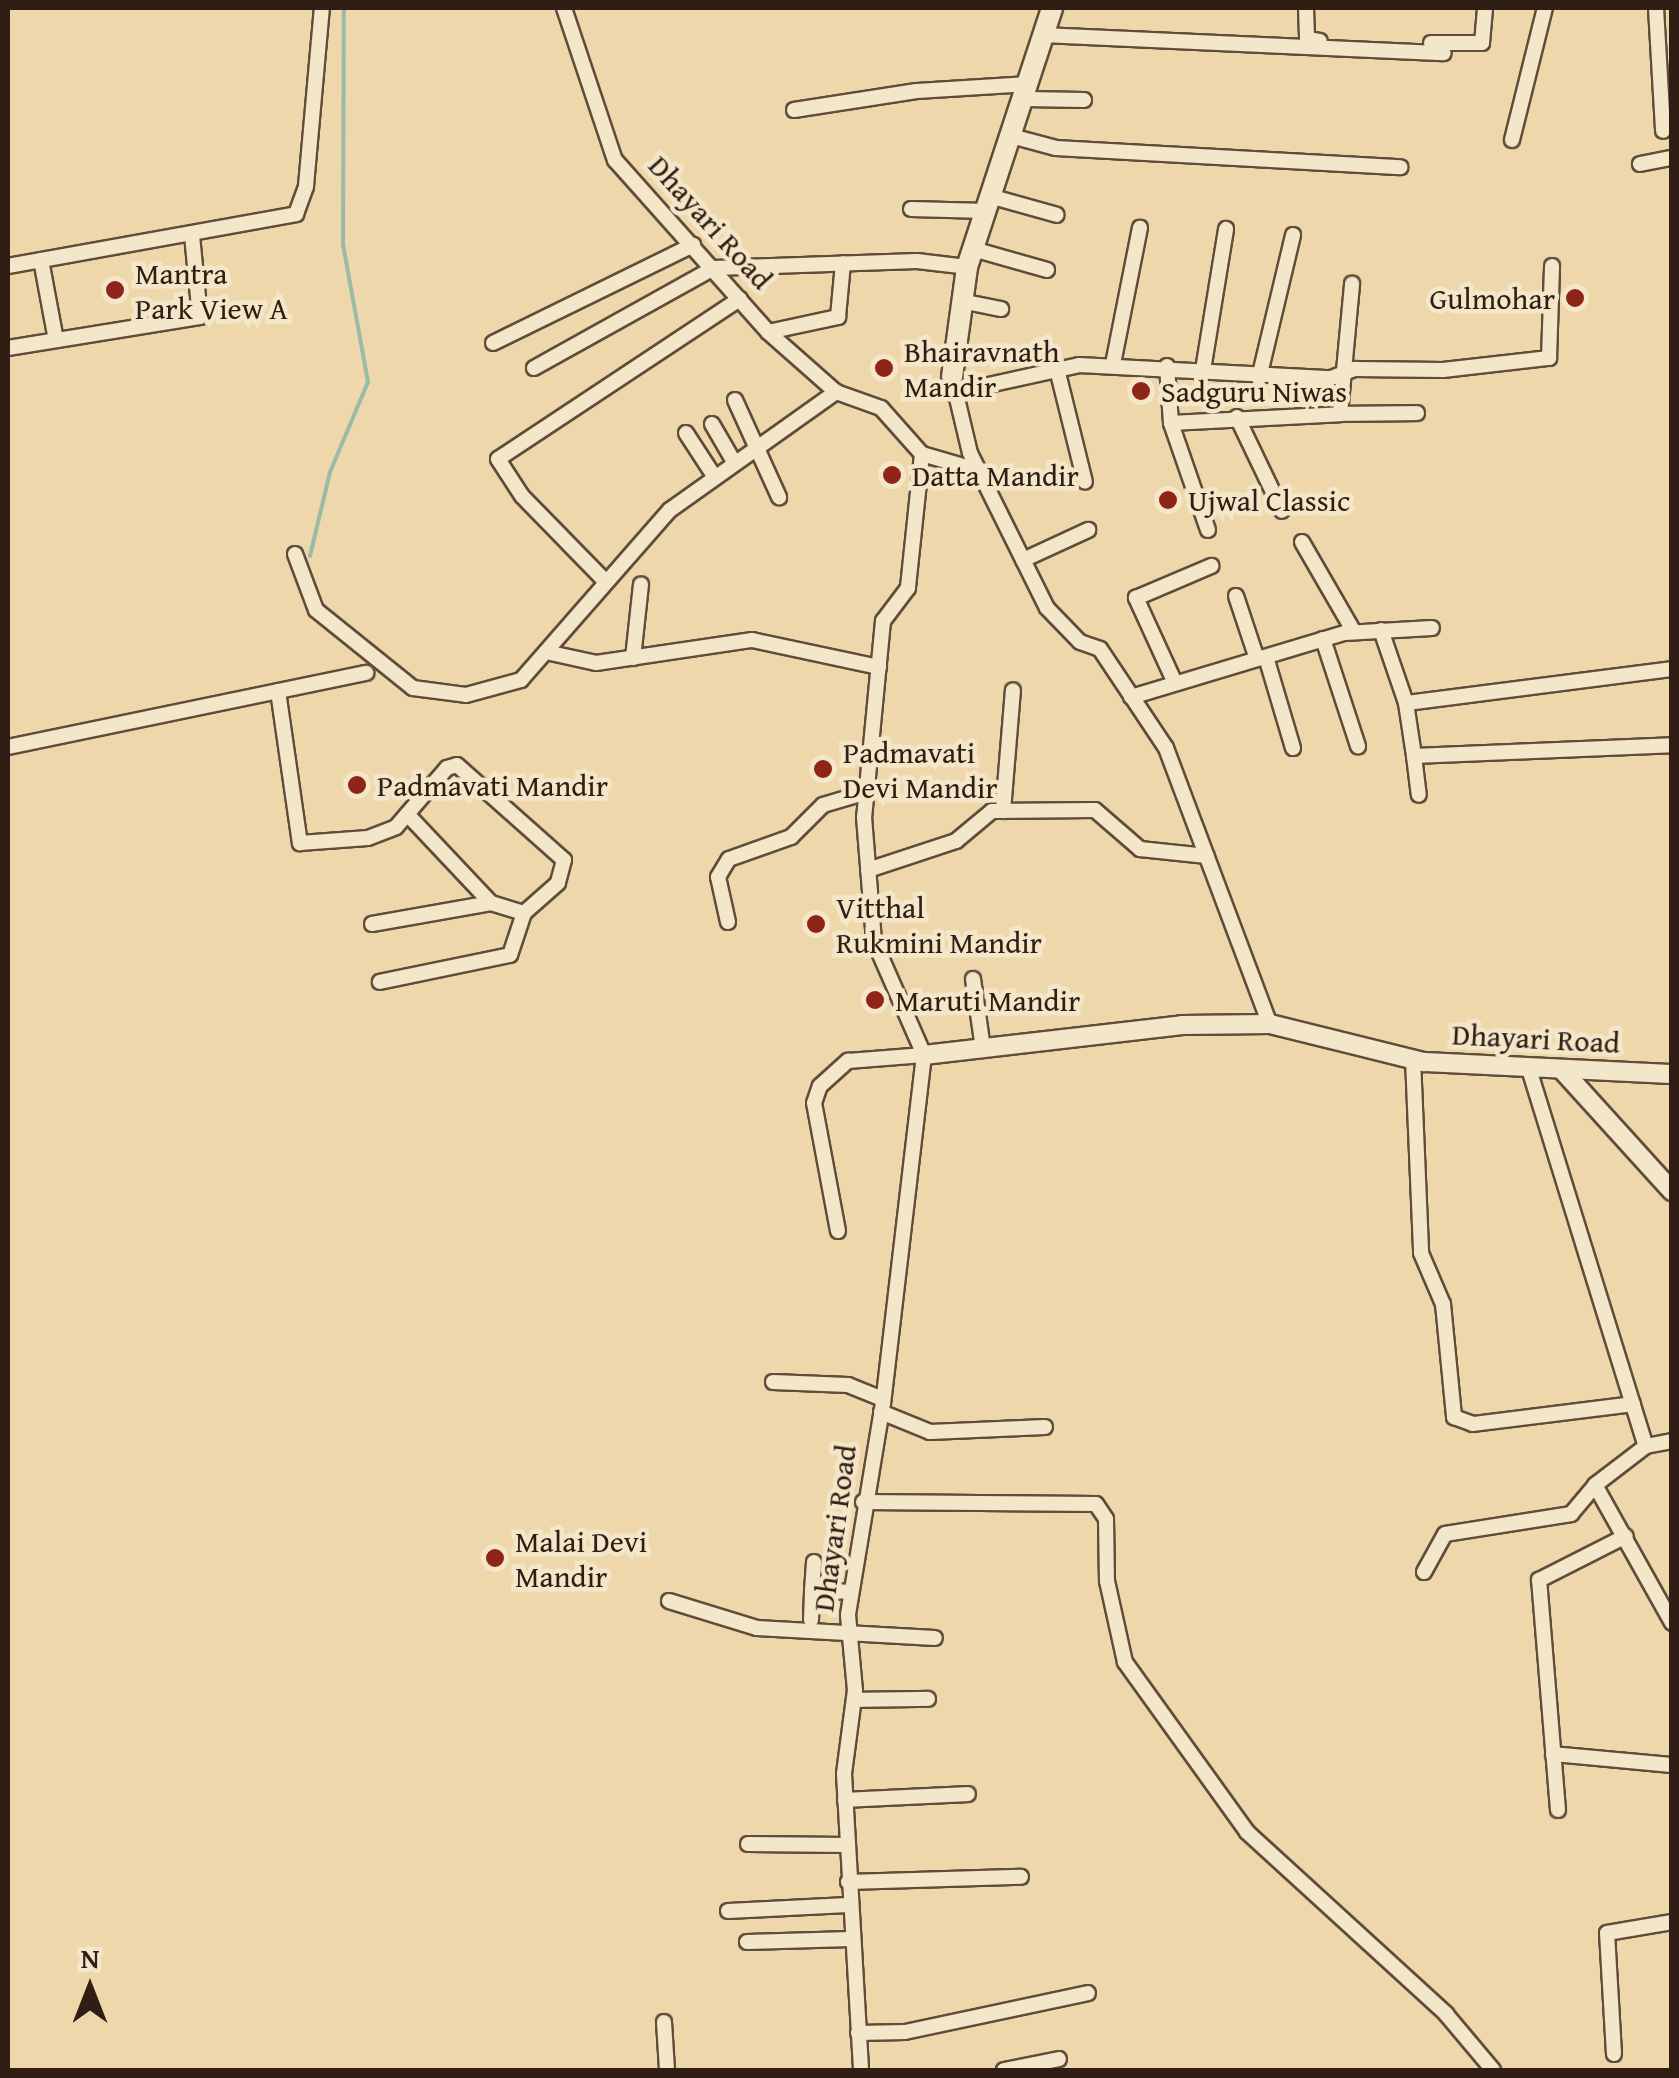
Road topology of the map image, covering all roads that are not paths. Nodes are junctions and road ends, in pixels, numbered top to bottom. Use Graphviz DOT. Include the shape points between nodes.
graph roads {
  1 [pos="322,8"];
  2 [pos="564,8"];
  3 [pos="1052,8"];
  4 [pos="1306,8"];
  5 [pos="1485,8"];
  6 [pos="1545,8"];
  7 [pos="1656,8"];
  8 [pos="1042,36"];
  9 [pos="1444,52"];
  10 [pos="1027,92"];
  11 [pos="1084,100"];
  12 [pos="794,110"];
  13 [pos="1663,130"];
  14 [pos="1015,137"];
  15 [pos="1512,140"];
  16 [pos="1672,158"];
  17 [pos="1640,164"];
  18 [pos="1400,166"];
  19 [pos="990,204"];
  20 [pos="911,209"];
  21 [pos="1057,216"];
  22 [pos="1140,228"];
  23 [pos="1226,230"];
  24 [pos="192,235"];
  25 [pos="1294,235"];
  26 [pos="692,244"];
  27 [pos="970,258"];
  28 [pos="42,260"];
  29 [pos="843,263"];
  30 [pos="8,266"];
  31 [pos="1552,266"];
  32 [pos="714,268"];
  33 [pos="1047,270"];
  34 [pos="1352,284"];
  35 [pos="740,299"];
  36 [pos="962,301"];
  37 [pos="1001,309"];
  38 [pos="768,332"];
  39 [pos="56,340"];
  40 [pos="493,343"];
  41 [pos="8,348"];
  42 [pos="1113,364"];
  43 [pos="1167,366"];
  44 [pos="534,368"];
  45 [pos="1057,370"];
  46 [pos="1203,370"];
  47 [pos="1346,370"];
  48 [pos="1259,378"];
  49 [pos="952,385"];
  50 [pos="836,392"];
  51 [pos="735,400"];
  52 [pos="1417,412"];
  53 [pos="1340,414"];
  54 [pos="1237,418"];
  55 [pos="1171,423"];
  56 [pos="712,424"];
  57 [pos="686,433"];
  58 [pos="760,444"];
  59 [pos="922,454"];
  60 [pos="734,462"];
  61 [pos="980,471"];
  62 [pos="714,476"];
  63 [pos="1085,482"];
  64 [pos="779,497"];
  65 [pos="1282,511"];
  66 [pos="1088,530"];
  67 [pos="1208,530"];
  68 [pos="1302,542"];
  69 [pos="295,554"];
  70 [pos="1023,560"];
  71 [pos="1211,566"];
  72 [pos="604,581"];
  73 [pos="641,584"];
  74 [pos="1236,596"];
  75 [pos="1432,628"];
  76 [pos="1381,630"];
  77 [pos="1354,632"];
  78 [pos="1324,639"];
  79 [pos="546,652"];
  80 [pos="633,658"];
  81 [pos="1262,658"];
  82 [pos="879,667"];
  83 [pos="1672,669"];
  84 [pos="366,673"];
  85 [pos="1176,683"];
  86 [pos="1013,690"];
  87 [pos="278,691"];
  88 [pos="1130,697"];
  89 [pos="1406,703"];
  90 [pos="1672,745"];
  91 [pos="1358,746"];
  92 [pos="8,747"];
  93 [pos="1293,748"];
  94 [pos="1414,756"];
  95 [pos="867,792"];
  96 [pos="1419,795"];
  97 [pos="1002,811"];
  98 [pos="407,814"];
  99 [pos="1207,856"];
  100 [pos="868,870"];
  101 [pos="490,903"];
  102 [pos="524,913"];
  103 [pos="728,922"];
  104 [pos="372,924"];
  105 [pos="974,979"];
  106 [pos="380,982"];
  107 [pos="1270,1024"];
  108 [pos="983,1048"];
  109 [pos="924,1055"];
  110 [pos="1413,1060"];
  111 [pos="1529,1069"];
  112 [pos="1564,1072"];
  113 [pos="1672,1074"];
  114 [pos="1671,1190"];
  115 [pos="838,1231"];
  116 [pos="774,1382"];
  117 [pos="1633,1404"];
  118 [pos="882,1406"];
  119 [pos="1045,1428"];
  120 [pos="1672,1442"];
  121 [pos="1646,1446"];
  122 [pos="1595,1485"];
  123 [pos="863,1502"];
  124 [pos="1626,1536"];
  125 [pos="814,1562"];
  126 [pos="1424,1572"];
  127 [pos="812,1590"];
  128 [pos="852,1592"];
  129 [pos="669,1601"];
  130 [pos="811,1620"];
  131 [pos="1672,1623"];
  132 [pos="850,1632"];
  133 [pos="935,1638"];
  134 [pos="928,1699"];
  135 [pos="854,1700"];
  136 [pos="1553,1754"];
  137 [pos="1672,1765"];
  138 [pos="968,1794"];
  139 [pos="844,1800"];
  140 [pos="1558,1810"];
  141 [pos="748,1844"];
  142 [pos="846,1846"];
  143 [pos="1021,1877"];
  144 [pos="848,1882"];
  145 [pos="848,1905"];
  146 [pos="728,1911"];
  147 [pos="1672,1922"];
  148 [pos="852,1940"];
  149 [pos="748,1942"];
  150 [pos="1088,1993"];
  151 [pos="664,2022"];
  152 [pos="858,2034"];
  153 [pos="1614,2054"];
  154 [pos="1059,2059"];
  155 [pos="667,2070"];
  156 [pos="861,2070"];
  157 [pos="1004,2070"];
  158 [pos="1493,2070"];
  1 -- 24 [label="street" via="302,207 290,217"];
  2 -- 26 [label="street, Dhayari Road" via="614,160"];
  3 -- 8 [label="main road"];
  4 -- 5 [label="street" via="1306,34 1313,41 1478,44"];
  6 -- 15 [label="street"];
  7 -- 13 [label="street"];
  8 -- 9 [label="street"];
  8 -- 10 [label="main road"];
  10 -- 11 [label="street"];
  10 -- 12 [label="street" via="917,91"];
  10 -- 14 [label="main road"];
  14 -- 18 [label="street" via="1056,148"];
  14 -- 19 [label="main road"];
  16 -- 17 [label="street"];
  19 -- 20 [label="street"];
  19 -- 21 [label="street"];
  19 -- 27 [label="main road"];
  22 -- 42 [label="street"];
  23 -- 46 [label="street"];
  24 -- 28 [label="street"];
  24 -- 39 [label="street" via="200,318"];
  25 -- 48 [label="street"];
  26 -- 32 [label="street, Dhayari Road"];
  26 -- 40 [label="street"];
  27 -- 29 [label="street"];
  27 -- 33 [label="street"];
  27 -- 36 [label="main road"];
  28 -- 30 [label="street"];
  28 -- 39 [label="street"];
  29 -- 32 [label="street"];
  29 -- 38 [label="street" via="838,317"];
  31 -- 47 [label="street" via="1549,358 1443,370"];
  32 -- 35 [label="street, Dhayari Road"];
  32 -- 44 [label="street"];
  34 -- 47 [label="street"];
  35 -- 38 [label="street, Dhayari Road"];
  35 -- 72 [label="street" via="504,449 498,459 522,496"];
  36 -- 37 [label="street"];
  36 -- 49 [label="main road"];
  38 -- 50 [label="street, Dhayari Road"];
  39 -- 41 [label="street"];
  42 -- 43 [label="street"];
  42 -- 45 [label="street"];
  43 -- 46 [label="street"];
  43 -- 55 [label="street"];
  45 -- 49 [label="street"];
  45 -- 63 [label="street"];
  46 -- 48 [label="street"];
  47 -- 48 [label="street" via="1331,378"];
  47 -- 53 [label="street"];
  49 -- 61 [label="street"];
  50 -- 58 [label="street"];
  50 -- 59 [label="street, Dhayari Road" via="881,408"];
  51 -- 58 [label="street"];
  52 -- 53 [label="street"];
  53 -- 54 [label="street"];
  54 -- 55 [label="street"];
  54 -- 65 [label="street"];
  55 -- 67 [label="street"];
  56 -- 60 [label="street"];
  57 -- 62 [label="street"];
  58 -- 60 [label="street"];
  58 -- 64 [label="street"];
  59 -- 61 [label="street"];
  59 -- 82 [label="street" via="908,588 883,620"];
  60 -- 62 [label="street"];
  61 -- 70 [label="street"];
  62 -- 72 [label="street" via="670,510"];
  66 -- 70 [label="street"];
  68 -- 77 [label="street"];
  69 -- 79 [label="street" via="316,610 414,688 466,695 521,680"];
  70 -- 88 [label="street" via="1047,608 1080,642 1100,649"];
  71 -- 85 [label="street" via="1136,598"];
  72 -- 79 [label="street"];
  73 -- 80 [label="street"];
  74 -- 81 [label="street"];
  75 -- 76 [label="street"];
  76 -- 77 [label="street"];
  76 -- 89 [label="street"];
  77 -- 78 [label="street"];
  78 -- 81 [label="street"];
  78 -- 91 [label="street"];
  79 -- 80 [label="street" via="596,663"];
  80 -- 82 [label="street" via="752,640"];
  81 -- 85 [label="street"];
  81 -- 93 [label="street"];
  82 -- 95 [label="street"];
  83 -- 89 [label="street"];
  84 -- 87 [label="street"];
  85 -- 88 [label="street"];
  86 -- 97 [label="street"];
  87 -- 92 [label="street"];
  87 -- 98 [label="street" via="300,843 368,838 396,827"];
  88 -- 99 [label="street" via="1166,748"];
  89 -- 94 [label="street"];
  90 -- 94 [label="street"];
  94 -- 96 [label="street"];
  95 -- 100 [label="street"];
  95 -- 103 [label="street" via="823,805 791,837 728,859 718,877"];
  97 -- 99 [label="street" via="1096,810 1140,849"];
  97 -- 100 [label="street" via="982,816 956,841"];
  98 -- 101 [label="street"];
  98 -- 102 [label="street" via="448,768 464,766 564,860 558,883"];
  99 -- 107 [label="street"];
  100 -- 109 [label="street" via="874,941"];
  101 -- 102 [label="street"];
  101 -- 104 [label="street"];
  102 -- 106 [label="street" via="510,955"];
  105 -- 108 [label="street"];
  107 -- 108 [label="street, Dhayari Road" via="1182,1024"];
  107 -- 110 [label="street, Dhayari Road"];
  108 -- 109 [label="street, Dhayari Road"];
  109 -- 115 [label="street" via="848,1062 820,1086 814,1104"];
  109 -- 118 [label="street, Dhayari Road"];
  110 -- 111 [label="street, Dhayari Road"];
  110 -- 117 [label="street" via="1420,1253 1443,1304 1454,1417 1473,1424"];
  111 -- 112 [label="street, Dhayari Road"];
  111 -- 117 [label="street"];
  112 -- 113 [label="street, Dhayari Road"];
  112 -- 114 [label="street"];
  116 -- 118 [label="street" via="848,1385"];
  117 -- 121 [label="street"];
  118 -- 119 [label="street" via="930,1432"];
  118 -- 123 [label="street, Dhayari Road"];
  120 -- 121 [label="street"];
  121 -- 122 [label="street"];
  122 -- 124 [label="street"];
  122 -- 126 [label="street" via="1571,1514 1445,1534"];
  123 -- 128 [label="street, Dhayari Road"];
  123 -- 158 [label="street" via="1096,1504 1106,1519 1107,1581 1125,1662 1248,1832 1446,2014"];
  124 -- 131 [label="street"];
  124 -- 136 [label="street" via="1540,1580"];
  125 -- 127 [label="street"];
  127 -- 128 [label="street"];
  127 -- 130 [label="street"];
  128 -- 132 [label="street, Dhayari Road"];
  129 -- 132 [label="street" via="757,1628"];
  132 -- 133 [label="street"];
  132 -- 135 [label="street, Dhayari Road"];
  134 -- 135 [label="street"];
  135 -- 139 [label="street, Dhayari Road"];
  136 -- 137 [label="street"];
  136 -- 140 [label="street"];
  138 -- 139 [label="street"];
  139 -- 142 [label="street, Dhayari Road"];
  141 -- 142 [label="street"];
  142 -- 144 [label="street, Dhayari Road"];
  143 -- 144 [label="street"];
  144 -- 145 [label="street, Dhayari Road"];
  145 -- 146 [label="street"];
  145 -- 148 [label="street, Dhayari Road"];
  147 -- 153 [label="street" via="1607,1933"];
  148 -- 149 [label="street"];
  148 -- 152 [label="street, Dhayari Road"];
  150 -- 152 [label="street" via="905,2032"];
  151 -- 155 [label="street"];
  152 -- 156 [label="street, Dhayari Road"];
  154 -- 157 [label="street"];
}
